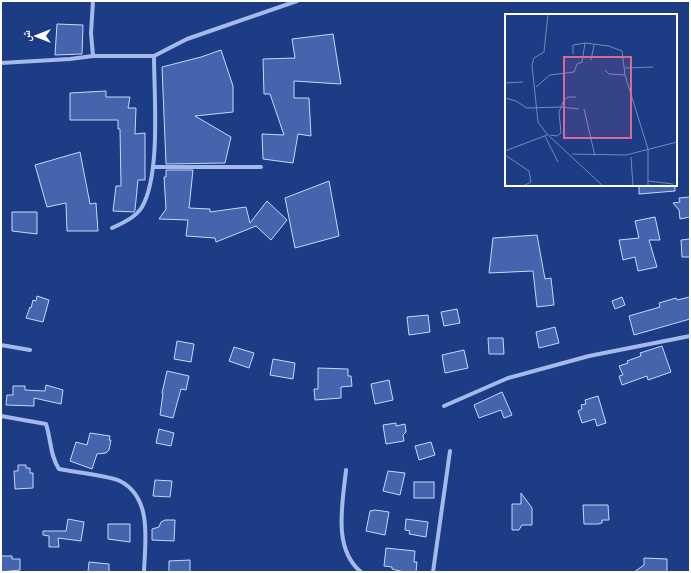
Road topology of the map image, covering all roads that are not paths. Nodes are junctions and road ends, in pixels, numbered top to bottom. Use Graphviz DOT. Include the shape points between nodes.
graph roads {
  1 [pos="93,1"];
  2 [pos="297,1"];
  3 [pos="93,56"];
  4 [pos="154,56"];
  5 [pos="1,63"];
  6 [pos="153,167"];
  7 [pos="261,167"];
  8 [pos="112,228"];
  9 [pos="690,336"];
  10 [pos="1,346"];
  11 [pos="30,350"];
  12 [pos="444,406"];
  13 [pos="1,416"];
  14 [pos="450,451"];
  15 [pos="346,470"];
  16 [pos="144,572"];
  17 [pos="361,572"];
  18 [pos="433,572"];
  1 -- 3 [label="street"];
  2 -- 4 [label="street" via="187,39"];
  3 -- 4 [label="street"];
  3 -- 5 [label="street"];
  4 -- 6 [label="street"];
  6 -- 7 [label="street"];
  6 -- 8 [label="street" via="148,193 141,208 125,222"];
  9 -- 12 [label="street" via="589,356 508,378"];
  10 -- 11 [label="street"];
  13 -- 16 [label="street" via="46,424 54,461 59,469 120,481 134,493 143,508"];
  14 -- 18 [label="street"];
  15 -- 17 [label="street" via="342,515 343,541 349,556"];
}
